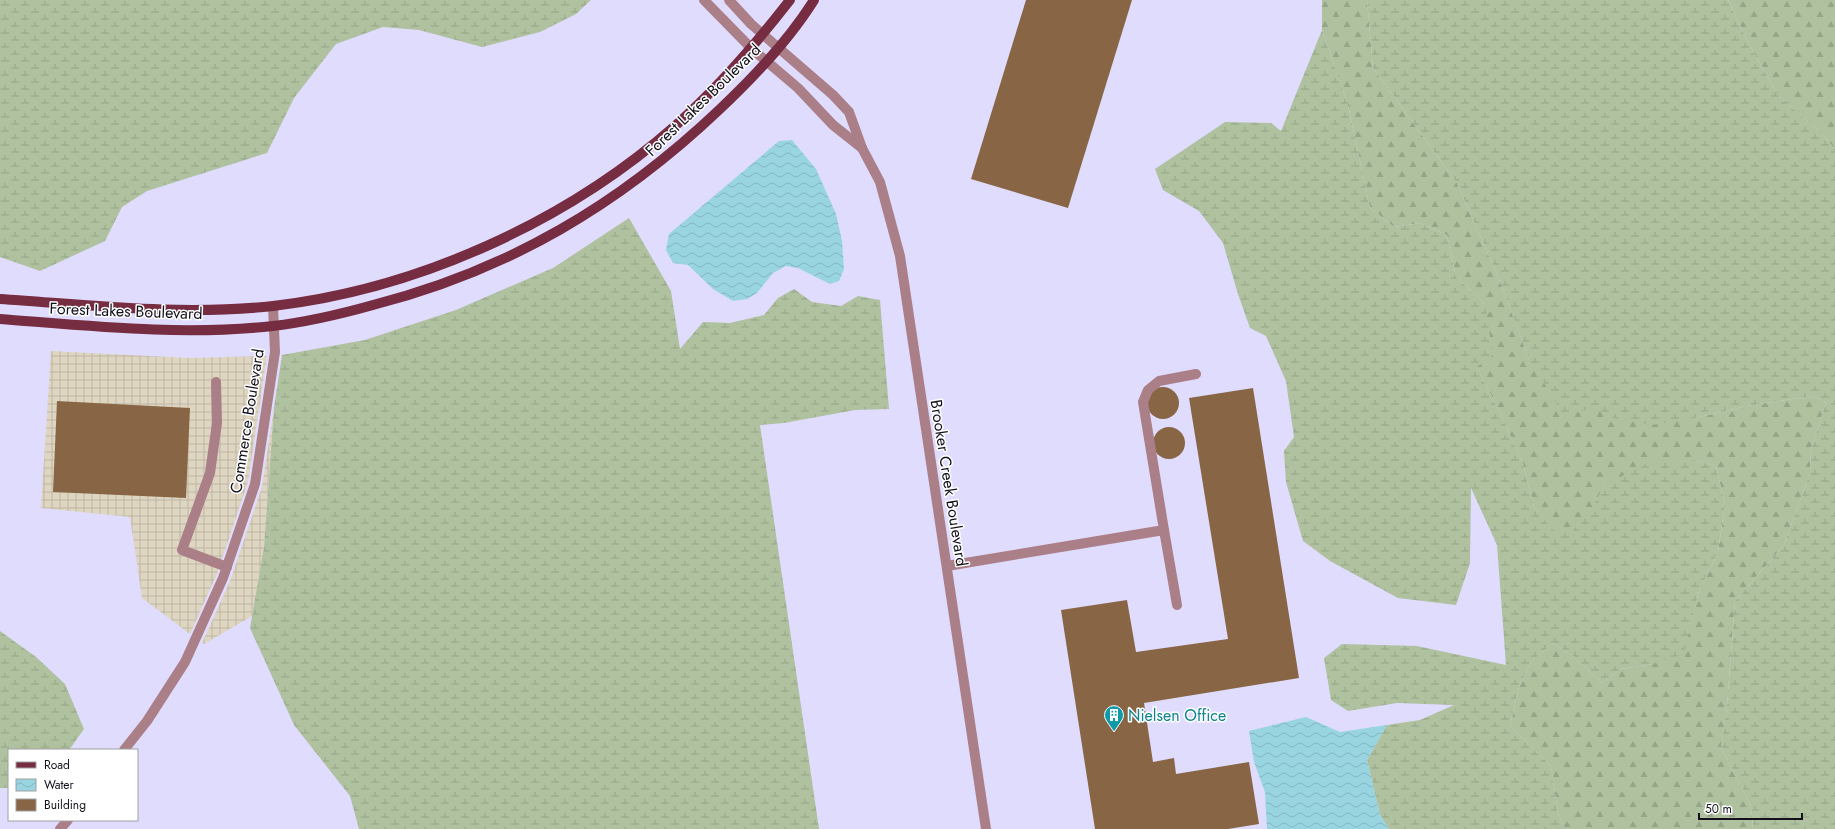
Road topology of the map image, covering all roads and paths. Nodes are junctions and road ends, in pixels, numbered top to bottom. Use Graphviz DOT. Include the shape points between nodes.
graph roads {
  1 [pos="704,0"];
  2 [pos="729,0"];
  3 [pos="790,0"];
  4 [pos="814,0"];
  5 [pos="762,35"];
  6 [pos="751,48"];
  7 [pos="778,49"];
  8 [pos="766,62"];
  9 [pos="862,148"];
  10 [pos="0,299"];
  11 [pos="274,306"];
  12 [pos="0,319"];
  13 [pos="274,326"];
  14 [pos="1196,374"];
  15 [pos="216,382"];
  16 [pos="1164,530"];
  17 [pos="946,566"];
  18 [pos="227,567"];
  19 [pos="1177,605"];
  20 [pos="125,749"];
  21 [pos="67,821"];
  22 [pos="60,829"];
  23 [pos="986,829"];
  1 -- 6 [label="street, Brooker Creek Boulevard"];
  2 -- 5 [label="street, Brooker Creek Boulevard"];
  3 -- 5 [label="main road, Forest Lakes Boulevard"];
  4 -- 7 [label="main road, Forest Lakes Boulevard"];
  5 -- 6 [label="main road, Forest Lakes Boulevard"];
  5 -- 7 [label="street, Brooker Creek Boulevard"];
  6 -- 8 [label="street, Brooker Creek Boulevard"];
  6 -- 11 [label="main road, Forest Lakes Boulevard" via="720,83 649,147 570,203 522,229 449,261 392,280 339,294"];
  7 -- 8 [label="main road, Forest Lakes Boulevard"];
  7 -- 9 [label="street, Brooker Creek Boulevard" via="833,95 848,112"];
  8 -- 9 [label="street, Brooker Creek Boulevard"];
  8 -- 13 [label="main road, Forest Lakes Boulevard" via="728,102 627,189 532,246 453,281 399,298 343,313"];
  9 -- 17 [label="street, Brooker Creek Boulevard" via="880,182 900,256"];
  10 -- 11 [label="main road, Forest Lakes Boulevard" via="152,310"];
  11 -- 13 [label="street, Commerce Boulevard"];
  12 -- 13 [label="main road, Forest Lakes Boulevard" via="150,330"];
  13 -- 18 [label="street, Commerce Boulevard" via="275,352 255,484"];
  14 -- 16 [label="street" via="1159,381 1148,390 1144,402"];
  15 -- 18 [label="street" via="217,422 210,473 182,550"];
  16 -- 17 [label="street"];
  16 -- 19 [label="street"];
  17 -- 23 [label="street, Brooker Creek Boulevard"];
  18 -- 20 [label="street, Commerce Boulevard" via="185,662 147,721"];
  21 -- 22 [label="street"];
}
